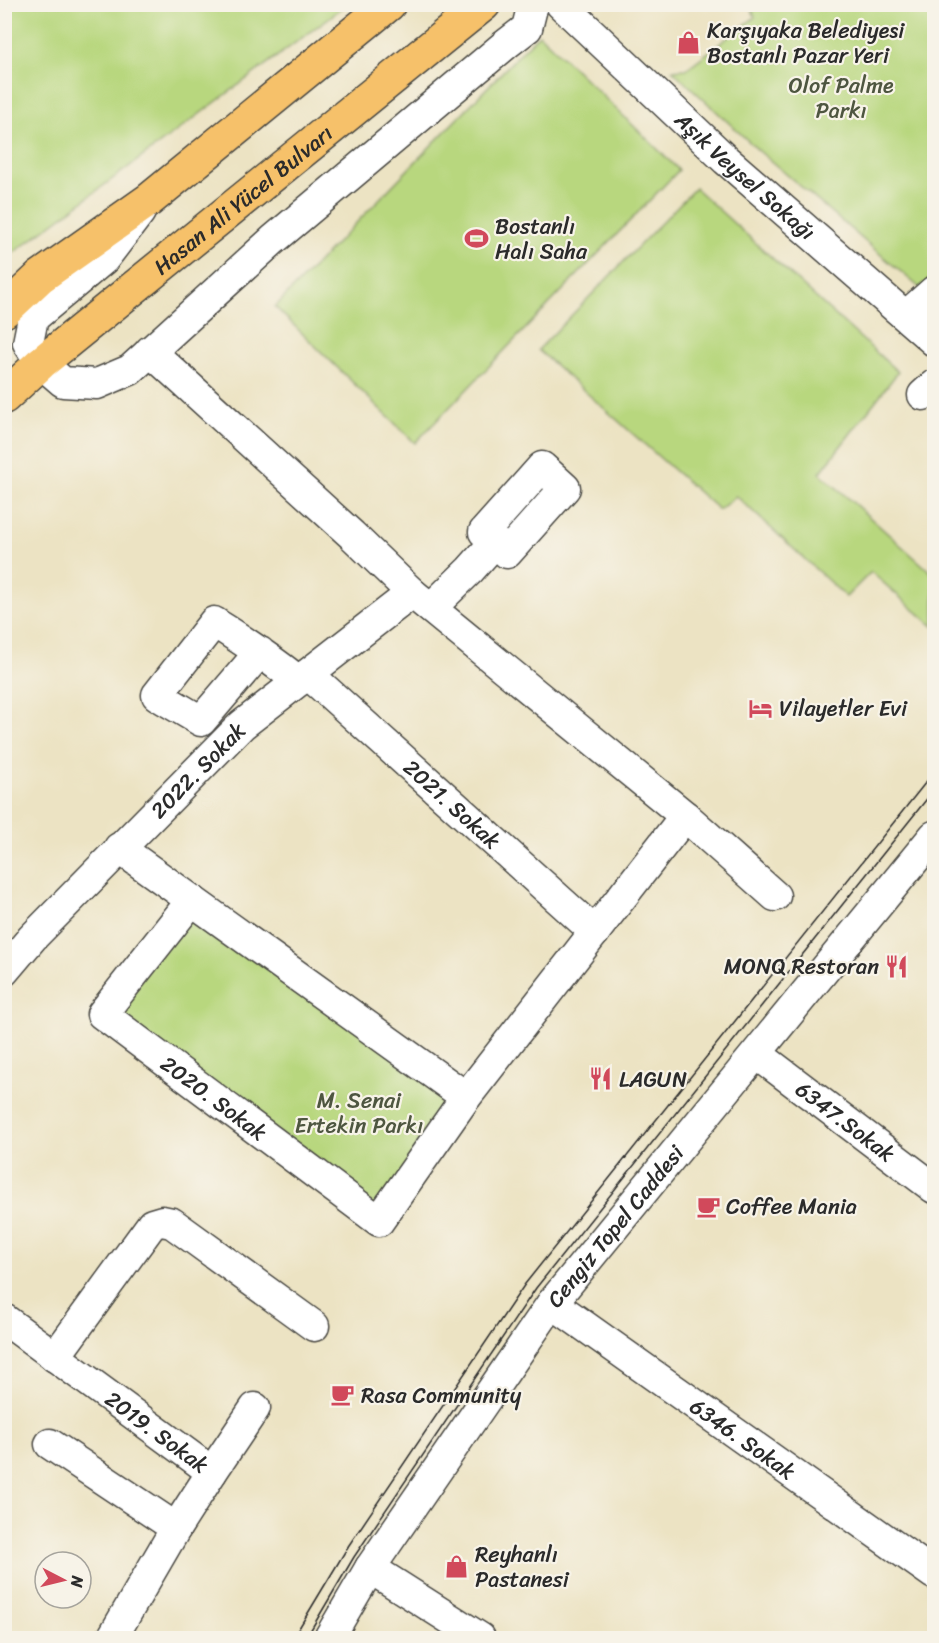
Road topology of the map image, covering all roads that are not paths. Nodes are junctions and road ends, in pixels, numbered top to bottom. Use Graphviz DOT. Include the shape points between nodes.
graph roads {
  1 [pos="389,4"];
  2 [pos="484,4"];
  3 [pos="533,4"];
  4 [pos="561,4"];
  5 [pos="149,200"];
  6 [pos="934,291"];
  7 [pos="4,312"];
  8 [pos="906,316"];
  9 [pos="934,341"];
  10 [pos="150,351"];
  11 [pos="41,363"];
  12 [pos="4,397"];
  13 [pos="495,542"];
  14 [pos="421,600"];
  15 [pos="260,652"];
  16 [pos="303,677"];
  17 [pos="685,816"];
  18 [pos="934,836"];
  19 [pos="119,848"];
  20 [pos="775,896"];
  21 [pos="192,900"];
  22 [pos="595,932"];
  23 [pos="4,971"];
  24 [pos="757,1054"];
  25 [pos="466,1097"];
  26 [pos="934,1188"];
  27 [pos="552,1303"];
  28 [pos="4,1319"];
  29 [pos="314,1326"];
  30 [pos="55,1357"];
  31 [pos="255,1408"];
  32 [pos="50,1444"];
  33 [pos="212,1472"];
  34 [pos="176,1528"];
  35 [pos="370,1568"];
  36 [pos="934,1574"];
  37 [pos="112,1638"];
  38 [pos="329,1638"];
  39 [pos="480,1638"];
  1 -- 5 [label="main road"];
  2 -- 11 [label="main road, Hasan Ali Yücel Bulvarı"];
  3 -- 10 [label="street" via="527,28 273,240"];
  4 -- 8 [label="street, Aşık Veysel Sokağı" via="726,160"];
  5 -- 7 [label="main road" via="40,277"];
  5 -- 11 [label="street" via="104,259 33,318 28,343"];
  6 -- 8 [label="street"];
  8 -- 9 [label="street, Aşık Veysel Sokağı"];
  10 -- 11 [label="street" via="130,370 97,384 63,382"];
  10 -- 14 [label="street"];
  11 -- 12 [label="main road, Hasan Ali Yücel Bulvarı"];
  13 -- 14 [label="street, 2022. Sokak" via="470,570"];
  14 -- 16 [label="street, 2022. Sokak"];
  14 -- 17 [label="street"];
  15 -- 16 [label="street, 2021. Sokak"];
  16 -- 19 [label="street, 2022. Sokak" via="242,725"];
  16 -- 22 [label="street, 2021. Sokak"];
  17 -- 20 [label="street"];
  17 -- 22 [label="street, 2020. Sokak"];
  18 -- 24 [label="street, Cengiz Topel Caddesi"];
  19 -- 21 [label="street"];
  19 -- 23 [label="street, 2022. Sokak"];
  21 -- 25 [label="street"];
  21 -- 25 [label="street, 2020. Sokak" via="102,1014 379,1221"];
  22 -- 25 [label="street, 2020. Sokak"];
  24 -- 26 [label="street, 6347.Sokak"];
  24 -- 27 [label="street, Cengiz Topel Caddesi"];
  27 -- 35 [label="street, Cengiz Topel Caddesi"];
  27 -- 36 [label="street, 6346. Sokak"];
  28 -- 30 [label="street, 2019. Sokak"];
  29 -- 30 [label="street" via="172,1222 162,1221 152,1224"];
  30 -- 33 [label="street, 2019. Sokak"];
  31 -- 33 [label="street"];
  32 -- 34 [label="street"];
  33 -- 34 [label="street, 2019. Sokak"];
  34 -- 37 [label="street, 2019. Sokak"];
  35 -- 38 [label="street, Cengiz Topel Caddesi"];
  35 -- 39 [label="street"];
}
